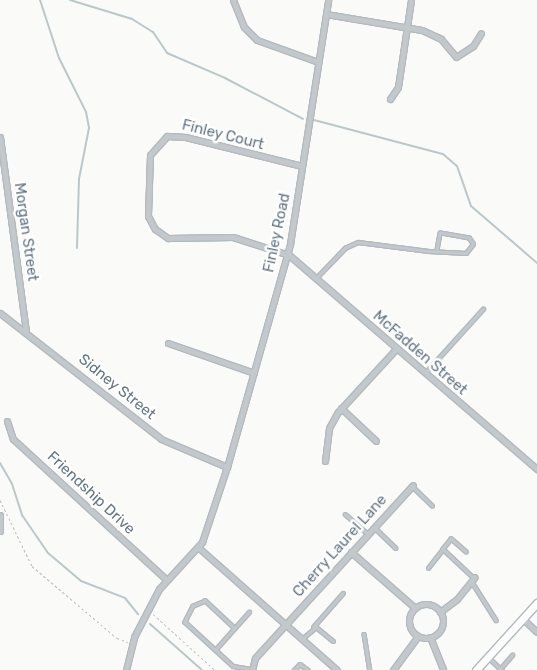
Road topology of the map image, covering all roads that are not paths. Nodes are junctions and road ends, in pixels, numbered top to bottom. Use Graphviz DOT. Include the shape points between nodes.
graph roads {
  1 [pos="233,0"];
  2 [pos="328,0"];
  3 [pos="411,0"];
  4 [pos="326,14"];
  5 [pos="407,28"];
  6 [pos="481,33"];
  7 [pos="318,62"];
  8 [pos="390,99"];
  9 [pos="0,137"];
  10 [pos="302,166"];
  11 [pos="7,191"];
  12 [pos="0,192"];
  13 [pos="437,250"];
  14 [pos="287,254"];
  15 [pos="316,279"];
  16 [pos="483,310"];
  17 [pos="0,313"];
  18 [pos="26,331"];
  19 [pos="168,342"];
  20 [pos="396,349"];
  21 [pos="254,373"];
  22 [pos="425,373"];
  23 [pos="341,408"];
  24 [pos="7,421"];
  25 [pos="376,441"];
  26 [pos="325,461"];
  27 [pos="226,467"];
  28 [pos="537,469"];
  29 [pos="413,486"];
  30 [pos="432,506"];
  31 [pos="345,514"];
  32 [pos="0,515"];
  33 [pos="374,527"];
  34 [pos="0,531"];
  35 [pos="368,534"];
  36 [pos="199,548"];
  37 [pos="396,548"];
  38 [pos="443,550"];
  39 [pos="350,552"];
  40 [pos="466,552"];
  41 [pos="428,568"];
  42 [pos="166,579"];
  43 [pos="473,579"];
  44 [pos="343,593"];
  45 [pos="537,603"];
  46 [pos="415,608"];
  47 [pos="249,612"];
  48 [pos="440,612"];
  49 [pos="522,619"];
  50 [pos="496,620"];
  51 [pos="286,625"];
  52 [pos="313,627"];
  53 [pos="234,628"];
  54 [pos="537,632"];
  55 [pos="364,634"];
  56 [pos="418,636"];
  57 [pos="430,637"];
  58 [pos="302,639"];
  59 [pos="333,641"];
  60 [pos="215,650"];
  61 [pos="512,655"];
  62 [pos="488,657"];
  63 [pos="126,670"];
  64 [pos="252,670"];
  65 [pos="294,670"];
  66 [pos="308,670"];
  67 [pos="337,670"];
  68 [pos="370,670"];
  69 [pos="393,670"];
  70 [pos="443,670"];
  71 [pos="476,670"];
  72 [pos="500,670"];
  1 -- 7 [label="street" via="244,28 257,40"];
  2 -- 4 [label="street, Finley Road"];
  3 -- 5 [label="street"];
  4 -- 5 [label="street"];
  4 -- 7 [label="street, Finley Road"];
  5 -- 6 [label="street" via="434,34 456,57 473,46"];
  5 -- 8 [label="street" via="398,87"];
  7 -- 10 [label="street, Finley Road"];
  9 -- 11 [label="street, Morgan Street"];
  10 -- 14 [label="street, Finley Road"];
  10 -- 14 [label="street, Finley Court" via="172,135 158,142 150,155 148,216 162,234 178,240 232,238"];
  11 -- 12 [label="street"];
  11 -- 18 [label="street, Morgan Street"];
  13 -- 13 [label="lane" via="466,253 473,247 469,238 440,232"];
  13 -- 15 [label="lane" via="358,242 345,248"];
  14 -- 15 [label="street, McFadden Street"];
  14 -- 21 [label="street, Finley Road"];
  15 -- 20 [label="street, McFadden Street"];
  16 -- 22 [label="lane"];
  17 -- 18 [label="street, Sidney Street"];
  18 -- 27 [label="street, Sidney Street" via="161,439"];
  19 -- 21 [label="street"];
  20 -- 22 [label="street, McFadden Street"];
  20 -- 23 [label="street"];
  21 -- 27 [label="street, Finley Road"];
  22 -- 28 [label="street, McFadden Street"];
  23 -- 25 [label="street"];
  23 -- 26 [label="street" via="329,428"];
  24 -- 42 [label="street, Friendship Drive" via="13,439"];
  27 -- 36 [label="street, Finley Road"];
  29 -- 30 [label="lane"];
  29 -- 33 [label="street, Cherry Laurel Lane"];
  31 -- 35 [label="lane"];
  32 -- 34 [label="street"];
  33 -- 35 [label="street, Cherry Laurel Lane"];
  33 -- 37 [label="lane"];
  35 -- 39 [label="street, Cherry Laurel Lane"];
  36 -- 42 [label="street"];
  36 -- 51 [label="street"];
  38 -- 40 [label="lane" via="451,539"];
  38 -- 41 [label="lane"];
  38 -- 43 [label="lane"];
  39 -- 46 [label="street"];
  39 -- 51 [label="street, Cherry Laurel Lane"];
  42 -- 63 [label="street" via="132,644"];
  43 -- 48 [label="street"];
  43 -- 50 [label="lane"];
  44 -- 52 [label="lane"];
  45 -- 49 [label="main road"];
  46 -- 48 [label="street" via="428,604"];
  46 -- 56 [label="street" via="410,626"];
  47 -- 53 [label="lane"];
  48 -- 57 [label="street" via="441,629"];
  49 -- 54 [label="street"];
  49 -- 62 [label="main road"];
  51 -- 58 [label="street"];
  51 -- 64 [label="street, Cherry Laurel Lane" via="255,658"];
  52 -- 58 [label="lane"];
  52 -- 59 [label="lane"];
  53 -- 60 [label="lane"];
  53 -- 60 [label="lane" via="205,601 193,606 185,622 187,627"];
  55 -- 68 [label="lane"];
  56 -- 57 [label="street"];
  56 -- 69 [label="street"];
  57 -- 70 [label="street"];
  58 -- 67 [label="street"];
  60 -- 64 [label="lane" via="233,666"];
  61 -- 72 [label="lane"];
  62 -- 71 [label="main road"];
  62 -- 72 [label="lane"];
  65 -- 66 [label="lane" via="300,664"];
}
